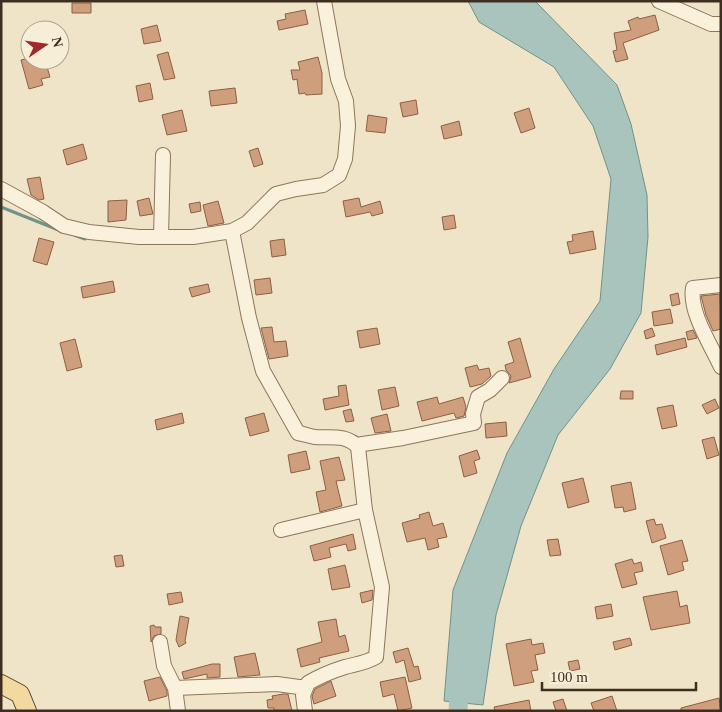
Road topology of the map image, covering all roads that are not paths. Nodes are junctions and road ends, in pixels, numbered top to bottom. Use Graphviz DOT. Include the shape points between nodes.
graph roads {
  1 [pos="324,1"];
  2 [pos="659,1"];
  3 [pos="721,24"];
  4 [pos="162,155"];
  5 [pos="1,189"];
  6 [pos="232,231"];
  7 [pos="161,237"];
  8 [pos="721,284"];
  9 [pos="721,367"];
  10 [pos="502,378"];
  11 [pos="356,445"];
  12 [pos="366,510"];
  13 [pos="281,530"];
  14 [pos="160,642"];
  15 [pos="1,684"];
  16 [pos="175,688"];
  17 [pos="306,688"];
  18 [pos="27,711"];
  19 [pos="178,711"];
  20 [pos="305,711"];
  1 -- 6 [label="street" via="338,79 346,101 345,159 339,175 323,185 276,194 247,223"];
  2 -- 3 [label="street" via="711,24"];
  4 -- 7 [label="street"];
  5 -- 7 [label="street" via="64,226 89,232"];
  6 -- 7 [label="street" via="193,237"];
  6 -- 11 [label="street" via="249,318 264,371 298,433 313,437 339,437"];
  8 -- 9 [label="street" via="692,288 694,311"];
  10 -- 11 [label="street" via="478,396 474,423"];
  11 -- 12 [label="street"];
  12 -- 13 [label="street"];
  12 -- 17 [label="street" via="382,588 376,657 322,676 308,683"];
  14 -- 16 [label="street" via="164,666"];
  15 -- 18 [label="main road" via="20,694"];
  16 -- 17 [label="street" via="277,684"];
  16 -- 19 [label="street"];
  17 -- 20 [label="street" via="303,695"];
}
